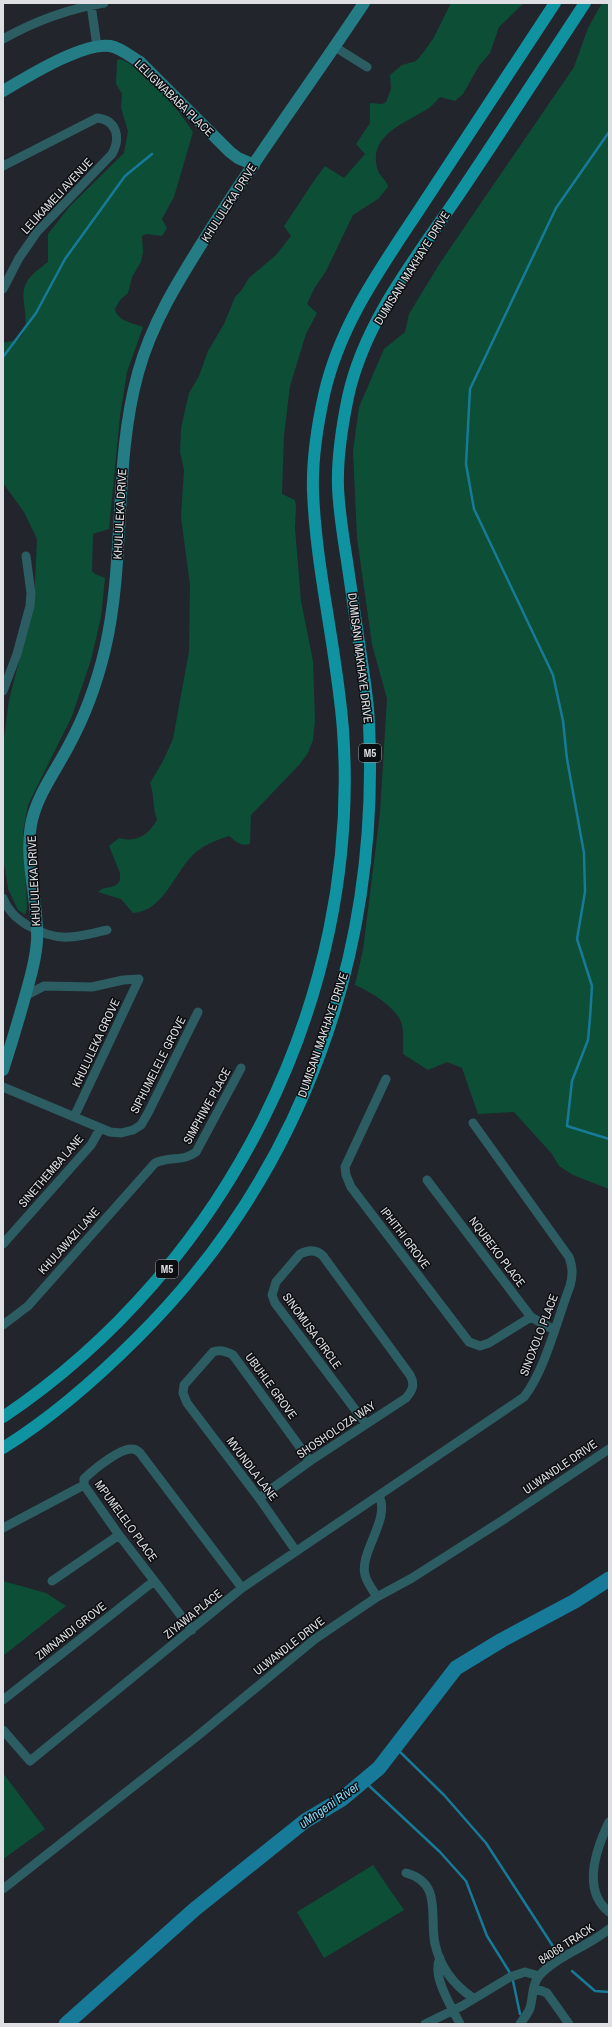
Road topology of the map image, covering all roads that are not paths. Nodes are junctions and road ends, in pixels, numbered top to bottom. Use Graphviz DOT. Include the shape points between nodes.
graph roads {
  1 [pos="104,3"];
  2 [pos="364,3"];
  3 [pos="555,3"];
  4 [pos="585,3"];
  5 [pos="91,5"];
  6 [pos="3,39"];
  7 [pos="97,46"];
  8 [pos="335,47"];
  9 [pos="367,67"];
  10 [pos="3,91"];
  11 [pos="254,165"];
  12 [pos="3,166"];
  13 [pos="3,289"];
  14 [pos="26,556"];
  15 [pos="3,690"];
  16 [pos="3,898"];
  17 [pos="36,930"];
  18 [pos="107,930"];
  19 [pos="25,996"];
  20 [pos="198,1012"];
  21 [pos="8,1039"];
  22 [pos="241,1068"];
  23 [pos="3,1070"];
  24 [pos="386,1078"];
  25 [pos="3,1087"];
  26 [pos="74,1117"];
  27 [pos="473,1123"];
  28 [pos="100,1129"];
  29 [pos="150,1168"];
  30 [pos="427,1180"];
  31 [pos="3,1244"];
  32 [pos="531,1317"];
  33 [pos="3,1325"];
  34 [pos="554,1330"];
  35 [pos="410,1374"];
  36 [pos="187,1403"];
  37 [pos="3,1418"];
  38 [pos="366,1424"];
  39 [pos="3,1448"];
  40 [pos="609,1449"];
  41 [pos="310,1461"];
  42 [pos="84,1485"];
  43 [pos="379,1496"];
  44 [pos="259,1498"];
  45 [pos="3,1528"];
  46 [pos="119,1535"];
  47 [pos="296,1551"];
  48 [pos="52,1581"];
  49 [pos="154,1581"];
  50 [pos="242,1588"];
  51 [pos="377,1597"];
  52 [pos="192,1630"];
  53 [pos="3,1700"];
  54 [pos="3,1730"];
  55 [pos="609,1822"];
  56 [pos="406,1873"];
  57 [pos="3,1889"];
  58 [pos="609,1912"];
  59 [pos="609,1929"];
  60 [pos="440,1958"];
  61 [pos="539,1976"];
  62 [pos="534,1988"];
  63 [pos="473,1998"];
  64 [pos="457,2008"];
  65 [pos="425,2024"];
  66 [pos="460,2024"];
  67 [pos="520,2024"];
  68 [pos="569,2024"];
  1 -- 5 [label="street"];
  2 -- 8 [label="street, KHULULEKA DRIVE"];
  3 -- 37 [label="main road, DUMISANI MAKHAYE DRIVE / M5" via="360,300 336,355 324,394 314,450 313,490 317,544 341,701 345,758 344,813 337,886 325,952 282,1080 236,1171 201,1225 172,1263 121,1320 86,1352"];
  4 -- 39 [label="main road, DUMISANI MAKHAYE DRIVE / M5" via="388,303 368,339 349,392 338,486 341,525 369,721 370,803 367,852 346,970 306,1088 286,1134 261,1180 220,1242 193,1277 118,1357 52,1412"];
  5 -- 6 [label="street" via="59,12"];
  5 -- 7 [label="street"];
  7 -- 10 [label="street, LELIGWABABA PLACE" via="81,50"];
  7 -- 11 [label="street, LELIGWABABA PLACE" via="110,46 140,62 230,152"];
  8 -- 9 [label="street"];
  8 -- 11 [label="street, KHULULEKA DRIVE"];
  11 -- 17 [label="street, KHULULEKA DRIVE" via="167,300 149,339 138,372 126,430 117,574 105,649 81,721 32,819 30,851"];
  12 -- 13 [label="street, LELIKAMELI AVENUE" via="91,120 97,118 113,125 117,146 112,154 37,232 19,258"];
  14 -- 15 [label="street" via="31,593 30,606 17,654"];
  16 -- 17 [label="street" via="13,914"];
  17 -- 18 [label="street" via="60,938 78,937"];
  17 -- 19 [label="street, KHULULEKA DRIVE" via="34,960"];
  19 -- 21 [label="street, KHULULEKA DRIVE"];
  19 -- 26 [label="street, KHULULEKA GROVE" via="44,986 92,987 139,979"];
  20 -- 28 [label="street, SIPHUMELELE GROVE" via="141,1125 121,1133"];
  21 -- 23 [label="street, KHULULEKA DRIVE"];
  22 -- 29 [label="street, SIMPHIWE PLACE" via="196,1152 184,1159 161,1160"];
  24 -- 32 [label="street, IPHITHI GROVE" via="345,1167 351,1187 469,1342 480,1346 489,1343"];
  25 -- 26 [label="street, SIPHUMELELE GROVE"];
  26 -- 28 [label="street, SIPHUMELELE GROVE"];
  27 -- 34 [label="street, SINOXOLO PLACE" via="569,1257 573,1274"];
  28 -- 31 [label="street, SINETHEMBA LANE" via="91,1145"];
  29 -- 33 [label="street, KHULAWAZI LANE" via="28,1306"];
  30 -- 32 [label="street, NQUBEKO PLACE"];
  32 -- 34 [label="street, NQUBEKO PLACE"];
  34 -- 43 [label="street, SINOXOLO PLACE" via="538,1374 524,1397"];
  35 -- 38 [label="street, SHOSHOLOZA WAY" via="413,1384 410,1394"];
  35 -- 38 [label="street, SINOMUSA CIRCLE" via="323,1256 312,1250 300,1254 276,1282 272,1295"];
  36 -- 41 [label="street, UBUHLE GROVE" via="183,1393 186,1382 213,1352 228,1352 233,1355"];
  36 -- 44 [label="street, MVUNDLA LANE"];
  38 -- 41 [label="street, SHOSHOLOZA WAY"];
  40 -- 51 [label="street, ULWANDLE DRIVE" via="443,1558"];
  41 -- 44 [label="street, SHOSHOLOZA WAY"];
  42 -- 45 [label="street"];
  42 -- 46 [label="street, MPUMELELO PLACE"];
  42 -- 50 [label="street, MPUMELELO PLACE" via="84,1479 92,1471 116,1455 133,1449 140,1453"];
  43 -- 47 [label="street, ZIYAWA PLACE"];
  43 -- 51 [label="street" via="380,1514 364,1570"];
  44 -- 47 [label="street, MVUNDLA LANE"];
  46 -- 48 [label="street"];
  46 -- 49 [label="street, MPUMELELO PLACE"];
  47 -- 50 [label="street, ZIYAWA PLACE"];
  49 -- 52 [label="street, MPUMELELO PLACE"];
  49 -- 53 [label="street, ZIMNANDI GROVE"];
  50 -- 52 [label="street, ZIYAWA PLACE"];
  51 -- 57 [label="street, ULWANDLE DRIVE" via="292,1657 195,1738"];
  52 -- 54 [label="street, ZIYAWA PLACE" via="30,1761"];
  55 -- 58 [label="street" via="598,1846 593,1869 601,1903"];
  56 -- 60 [label="street" via="423,1880 430,1892 435,1943"];
  59 -- 61 [label="street, 84068 TRACK"];
  60 -- 63 [label="street" via="454,1983"];
  60 -- 64 [label="street" via="437,1966 439,1980"];
  61 -- 62 [label="street, 84068 TRACK"];
  61 -- 63 [label="street" via="519,1973"];
  62 -- 67 [label="street, 84068 TRACK" via="529,2009"];
  62 -- 68 [label="street" via="548,1993"];
  63 -- 64 [label="street"];
  64 -- 65 [label="street"];
  64 -- 66 [label="street"];
}
